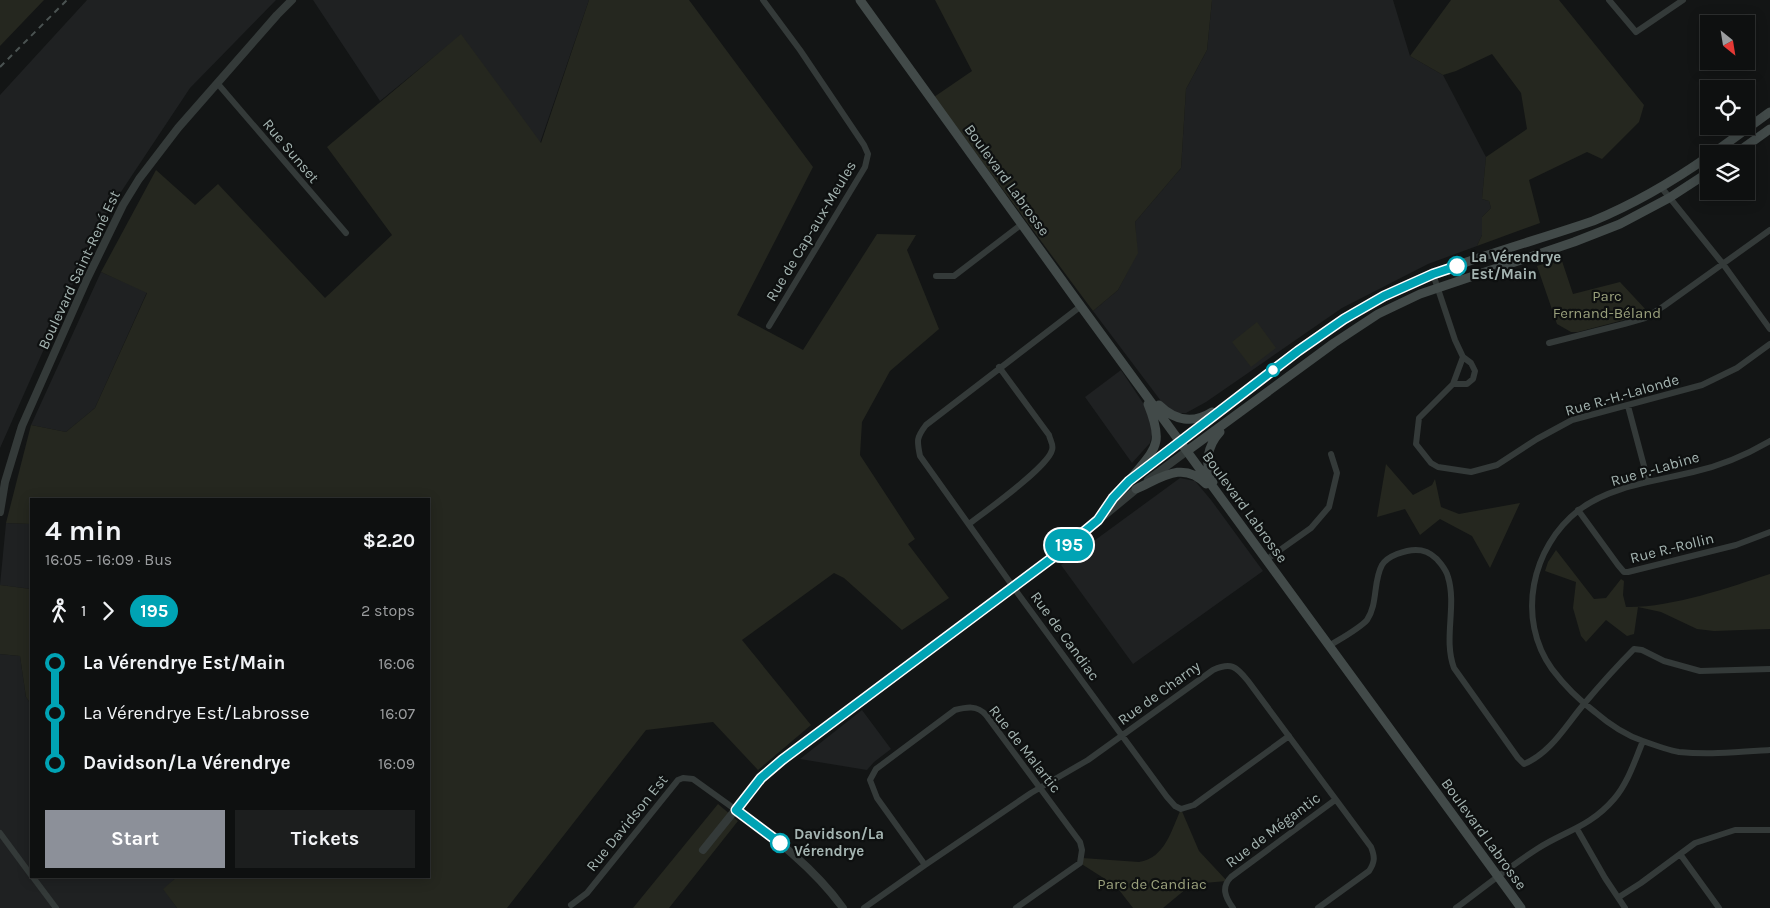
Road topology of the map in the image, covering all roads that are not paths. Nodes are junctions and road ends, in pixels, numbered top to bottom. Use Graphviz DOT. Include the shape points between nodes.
graph roads {
  1 [pos="292,0"];
  2 [pos="763,0"];
  3 [pos="860,0"];
  4 [pos="1610,0"];
  5 [pos="1683,0"];
  6 [pos="218,84"];
  7 [pos="1770,112"];
  8 [pos="1770,129"];
  9 [pos="1724,145"];
  10 [pos="1748,145"];
  11 [pos="1700,162"];
  12 [pos="1700,178"];
  13 [pos="1661,187"];
  14 [pos="1669,198"];
  15 [pos="1022,224"];
  16 [pos="1770,230"];
  17 [pos="346,233"];
  18 [pos="1723,264"];
  19 [pos="1433,274"];
  20 [pos="936,276"];
  21 [pos="1438,288"];
  22 [pos="1081,306"];
  23 [pos="769,326"];
  24 [pos="1770,329"];
  25 [pos="1549,343"];
  26 [pos="1770,344"];
  27 [pos="1462,357"];
  28 [pos="999,367"];
  29 [pos="1454,384"];
  30 [pos="1143,389"];
  31 [pos="1232,401"];
  32 [pos="1628,406"];
  33 [pos="1234,417"];
  34 [pos="1770,441"];
  35 [pos="1180,442"];
  36 [pos="1187,451"];
  37 [pos="1331,454"];
  38 [pos="1129,481"];
  39 [pos="1648,481"];
  40 [pos="1136,489"];
  41 [pos="1224,502"];
  42 [pos="1578,510"];
  43 [pos="0,512"];
  44 [pos="1098,520"];
  45 [pos="970,524"];
  46 [pos="1770,532"];
  47 [pos="1266,560"];
  48 [pos="1014,588"];
  49 [pos="1329,646"];
  50 [pos="1770,669"];
  51 [pos="1584,704"];
  52 [pos="1121,735"];
  53 [pos="1289,736"];
  54 [pos="1643,741"];
  55 [pos="1770,750"];
  56 [pos="1041,788"];
  57 [pos="1335,800"];
  58 [pos="736,810"];
  59 [pos="1577,829"];
  60 [pos="1770,830"];
  61 [pos="0,833"];
  62 [pos="703,850"];
  63 [pos="1680,854"];
  64 [pos="925,865"];
  65 [pos="30,873"];
  66 [pos="1498,877"];
  67 [pos="34,878"];
  68 [pos="1619,897"];
  69 [pos="571,905"];
  70 [pos="56,908"];
  71 [pos="843,908"];
  72 [pos="864,908"];
  73 [pos="1016,908"];
  74 [pos="1233,908"];
  75 [pos="1318,908"];
  76 [pos="1456,908"];
  77 [pos="1521,908"];
  78 [pos="1626,908"];
  79 [pos="1719,908"];
  1 -- 6 [label="street, Boulevard Saint-René Est"];
  2 -- 23 [label="street, Rue de Cap-aux-Meules" via="868,154 865,167"];
  3 -- 15 [label="main road, Boulevard Labrosse"];
  4 -- 5 [label="street" via="1636,32"];
  6 -- 17 [label="street, Rue Sunset"];
  6 -- 43 [label="street, Boulevard Saint-René Est" via="154,159 111,228 22,426 1,495"];
  7 -- 9 [label="main road"];
  8 -- 10 [label="main road"];
  11 -- 13 [label="main road"];
  12 -- 14 [label="main road"];
  13 -- 14 [label="street"];
  13 -- 19 [label="main road" via="1593,221"];
  14 -- 18 [label="street"];
  14 -- 21 [label="main road" via="1595,234"];
  15 -- 20 [label="street" via="954,276"];
  15 -- 22 [label="main road, Boulevard Labrosse"];
  16 -- 18 [label="street"];
  18 -- 24 [label="street"];
  18 -- 25 [label="street" via="1645,318"];
  19 -- 21 [label="street, Rue R.-H.-Lalonde"];
  19 -- 31 [label="main road" via="1344,319"];
  21 -- 27 [label="street, Rue R.-H.-Lalonde"];
  21 -- 33 [label="main road" via="1399,304 1355,328"];
  22 -- 28 [label="street, Rue de Candiac"];
  22 -- 30 [label="main road, Boulevard Labrosse"];
  26 -- 32 [label="street, Rue R.-H.-Lalonde" via="1737,368 1702,384"];
  27 -- 29 [label="street, Rue R.-H.-Lalonde"];
  27 -- 29 [label="street, Rue R.-H.-Lalonde" via="1471,362 1475,371 1473,379 1467,384"];
  28 -- 45 [label="street" via="1048,435 1052,452 1038,468"];
  28 -- 45 [label="street, Rue de Candiac" via="926,425 917,442 920,456"];
  29 -- 32 [label="street, Rue R.-H.-Lalonde" via="1419,418 1416,444 1431,464 1452,471 1471,472 1497,465 1572,420"];
  30 -- 31 [label="main road" via="1166,412 1184,420 1205,416"];
  30 -- 35 [label="main road, Boulevard Labrosse"];
  30 -- 38 [label="main road" via="1156,423 1157,438 1152,452"];
  31 -- 35 [label="main road"];
  32 -- 39 [label="street"];
  33 -- 36 [label="main road"];
  33 -- 41 [label="main road" via="1213,439 1208,454 1211,477"];
  34 -- 39 [label="street, Rue P.-Labine" via="1746,454 1694,472"];
  35 -- 36 [label="main road, Boulevard Labrosse"];
  35 -- 38 [label="street"];
  36 -- 40 [label="street"];
  36 -- 41 [label="main road, Boulevard Labrosse"];
  37 -- 47 [label="street" via="1338,474 1329,508 1311,528"];
  38 -- 44 [label="street"];
  39 -- 42 [label="street, Rue P.-Labine" via="1595,500"];
  40 -- 41 [label="main road" via="1176,471 1188,471 1201,478"];
  40 -- 44 [label="street"];
  41 -- 47 [label="main road, Boulevard Labrosse"];
  42 -- 46 [label="street, Rue R.-Rollin" via="1624,572 1736,545"];
  42 -- 51 [label="street, Rue P.-Labine" via="1552,537 1542,554 1532,611 1536,635 1551,668"];
  44 -- 48 [label="street"];
  45 -- 48 [label="street, Rue de Candiac"];
  47 -- 49 [label="main road, Boulevard Labrosse"];
  48 -- 52 [label="street, Rue de Candiac"];
  48 -- 58 [label="street" via="782,760 761,778"];
  49 -- 51 [label="street" via="1366,621 1383,563 1400,553 1419,549 1435,557 1448,574 1451,586 1450,652 1454,668 1524,764 1542,754"];
  49 -- 66 [label="main road, Boulevard Labrosse"];
  50 -- 51 [label="street" via="1700,670 1664,662 1634,649"];
  51 -- 54 [label="street, Rue P.-Labine" via="1608,723"];
  52 -- 53 [label="street, Rue de Charny" via="1213,670 1228,665 1240,671"];
  52 -- 53 [label="street, Rue de Candiac" via="1167,797 1181,809 1194,805"];
  52 -- 56 [label="street, Rue de Charny" via="1088,760"];
  53 -- 57 [label="street, Rue de Charny"];
  54 -- 55 [label="street, Rue P.-Labine" via="1678,751"];
  54 -- 59 [label="street" via="1616,797 1603,811"];
  56 -- 64 [label="street, Rue de Charny"];
  56 -- 64 [label="street, Rue de Malartic" via="982,710 965,707 955,710 876,769 870,780 877,798"];
  56 -- 73 [label="street, Rue de Malartic" via="1080,842 1082,858 1080,863"];
  57 -- 74 [label="street, Rue de Mégantic" via="1231,877 1224,892"];
  57 -- 75 [label="street, Rue de Charny" via="1371,847 1374,859 1369,871"];
  58 -- 62 [label="street"];
  58 -- 69 [label="street, Rue Davidson Est" via="693,778 678,780 587,893"];
  58 -- 71 [label="street, Rue Davidson Est" via="807,866"];
  59 -- 66 [label="street" via="1537,849"];
  59 -- 68 [label="street" via="1604,878"];
  60 -- 63 [label="street" via="1735,830 1695,843"];
  61 -- 65 [label="street"];
  63 -- 68 [label="street"];
  63 -- 79 [label="street"];
  64 -- 72 [label="street, Rue de Charny"];
  66 -- 76 [label="street"];
  66 -- 77 [label="main road, Boulevard Labrosse"];
  67 -- 70 [label="street"];
  68 -- 78 [label="street"];
}
